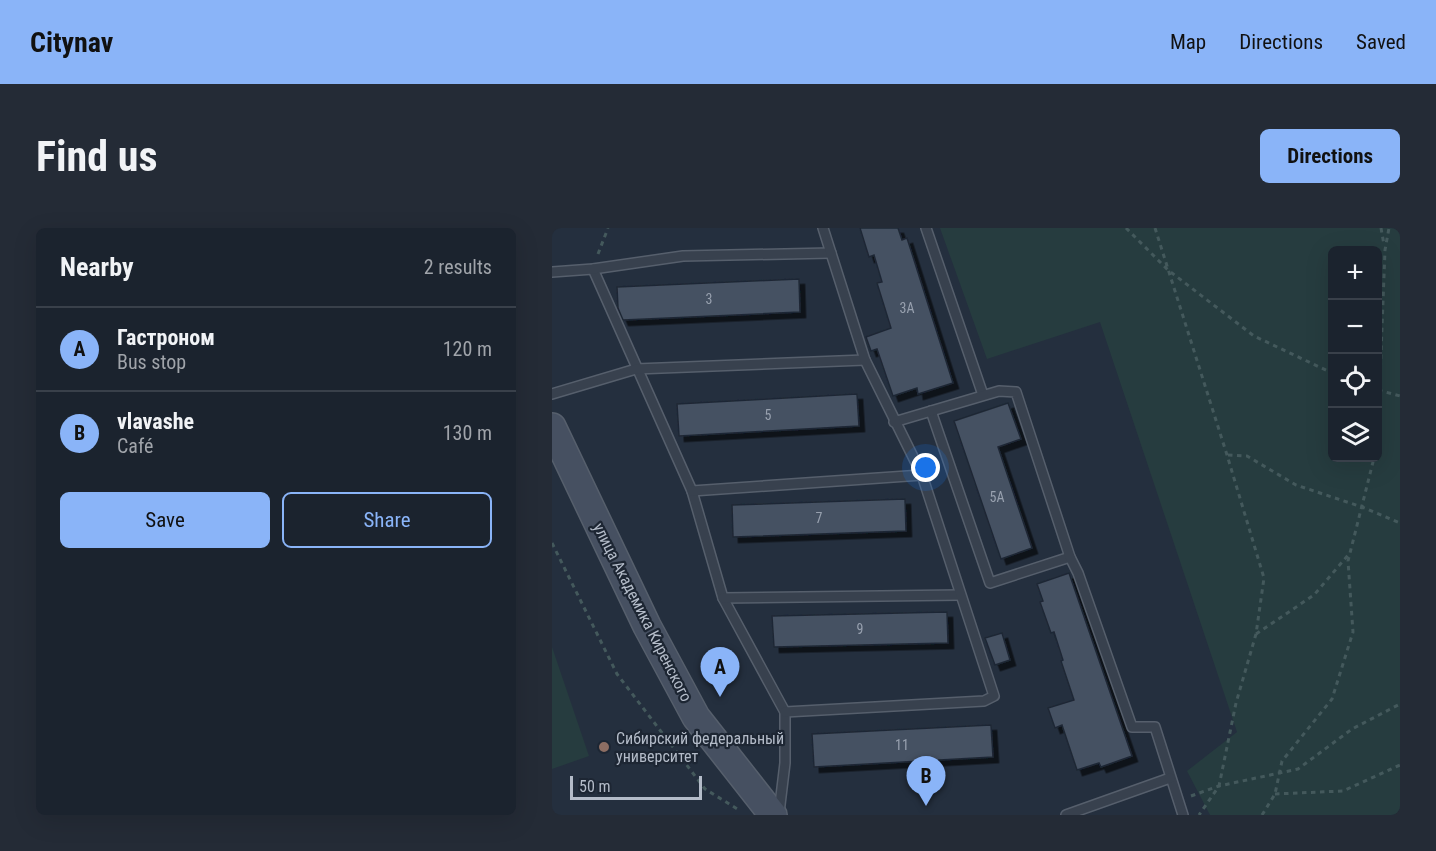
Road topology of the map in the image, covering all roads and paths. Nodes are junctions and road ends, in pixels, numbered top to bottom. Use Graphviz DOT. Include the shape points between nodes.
graph roads {
  1 [pos="608,228"];
  2 [pos="823,228"];
  3 [pos="926,228"];
  4 [pos="1126,228"];
  5 [pos="1155,228"];
  6 [pos="1381,228"];
  7 [pos="1389,228"];
  8 [pos="1384,250"];
  9 [pos="831,253"];
  10 [pos="593,269"];
  11 [pos="1168,270"];
  12 [pos="552,272"];
  13 [pos="1380,354"];
  14 [pos="865,360"];
  15 [pos="636,369"];
  16 [pos="1328,371"];
  17 [pos="1382,392"];
  18 [pos="552,394"];
  19 [pos="983,395"];
  20 [pos="1400,396"];
  21 [pos="931,411"];
  22 [pos="894,422"];
  23 [pos="552,427"];
  24 [pos="1227,455"];
  25 [pos="1373,462"];
  26 [pos="922,475"];
  27 [pos="692,491"];
  28 [pos="1362,507"];
  29 [pos="1400,523"];
  30 [pos="552,543"];
  31 [pos="1351,552"];
  32 [pos="1070,557"];
  33 [pos="960,595"];
  34 [pos="723,598"];
  35 [pos="1256,634"];
  36 [pos="1400,704"];
  37 [pos="785,712"];
  38 [pos="1400,765"];
  39 [pos="1279,774"];
  40 [pos="1170,778"];
  41 [pos="1219,786"];
  42 [pos="1275,794"];
  43 [pos="1178,800"];
  44 [pos="743,812"];
  45 [pos="773,815"];
  46 [pos="779,815"];
  47 [pos="1066,815"];
  48 [pos="1183,815"];
  49 [pos="1199,815"];
  50 [pos="1262,815"];
  1 -- 10 [label="path"];
  2 -- 9 [label="lane"];
  3 -- 19 [label="lane"];
  4 -- 11 [label="path"];
  5 -- 11 [label="path"];
  6 -- 8 [label="path"];
  7 -- 8 [label="path"];
  8 -- 13 [label="path"];
  9 -- 10 [label="lane" via="683,256"];
  9 -- 14 [label="lane"];
  10 -- 12 [label="lane"];
  10 -- 15 [label="lane"];
  11 -- 16 [label="path" via="1254,336"];
  11 -- 24 [label="path"];
  14 -- 15 [label="lane"];
  14 -- 22 [label="lane"];
  15 -- 18 [label="lane"];
  15 -- 27 [label="lane"];
  17 -- 20 [label="path"];
  19 -- 21 [label="lane"];
  19 -- 32 [label="lane" via="1016,392"];
  21 -- 22 [label="lane"];
  21 -- 32 [label="lane" via="990,583"];
  22 -- 26 [label="lane"];
  23 -- 45 [label="main road, улица Академика Киренского" via="647,626 696,717"];
  24 -- 28 [label="path" via="1247,456 1296,484"];
  24 -- 35 [label="path" via="1264,578"];
  25 -- 28 [label="path"];
  26 -- 27 [label="lane"];
  26 -- 33 [label="lane"];
  27 -- 34 [label="lane"];
  28 -- 29 [label="path"];
  28 -- 31 [label="path"];
  30 -- 44 [label="path" via="617,674 705,789"];
  31 -- 35 [label="path" via="1314,595"];
  31 -- 39 [label="path" via="1348,561 1353,632 1332,699 1281,761"];
  32 -- 40 [label="lane" via="1132,727 1155,727"];
  33 -- 34 [label="lane"];
  33 -- 37 [label="lane" via="994,696 984,700"];
  34 -- 37 [label="lane"];
  35 -- 41 [label="path" via="1236,703"];
  36 -- 39 [label="path" via="1352,729 1298,769"];
  37 -- 46 [label="lane"];
  38 -- 42 [label="path" via="1343,790"];
  39 -- 41 [label="path"];
  39 -- 42 [label="path"];
  40 -- 43 [label="lane"];
  40 -- 47 [label="lane"];
  41 -- 43 [label="path"];
  41 -- 49 [label="path"];
  42 -- 50 [label="path"];
  43 -- 48 [label="lane"];
}
